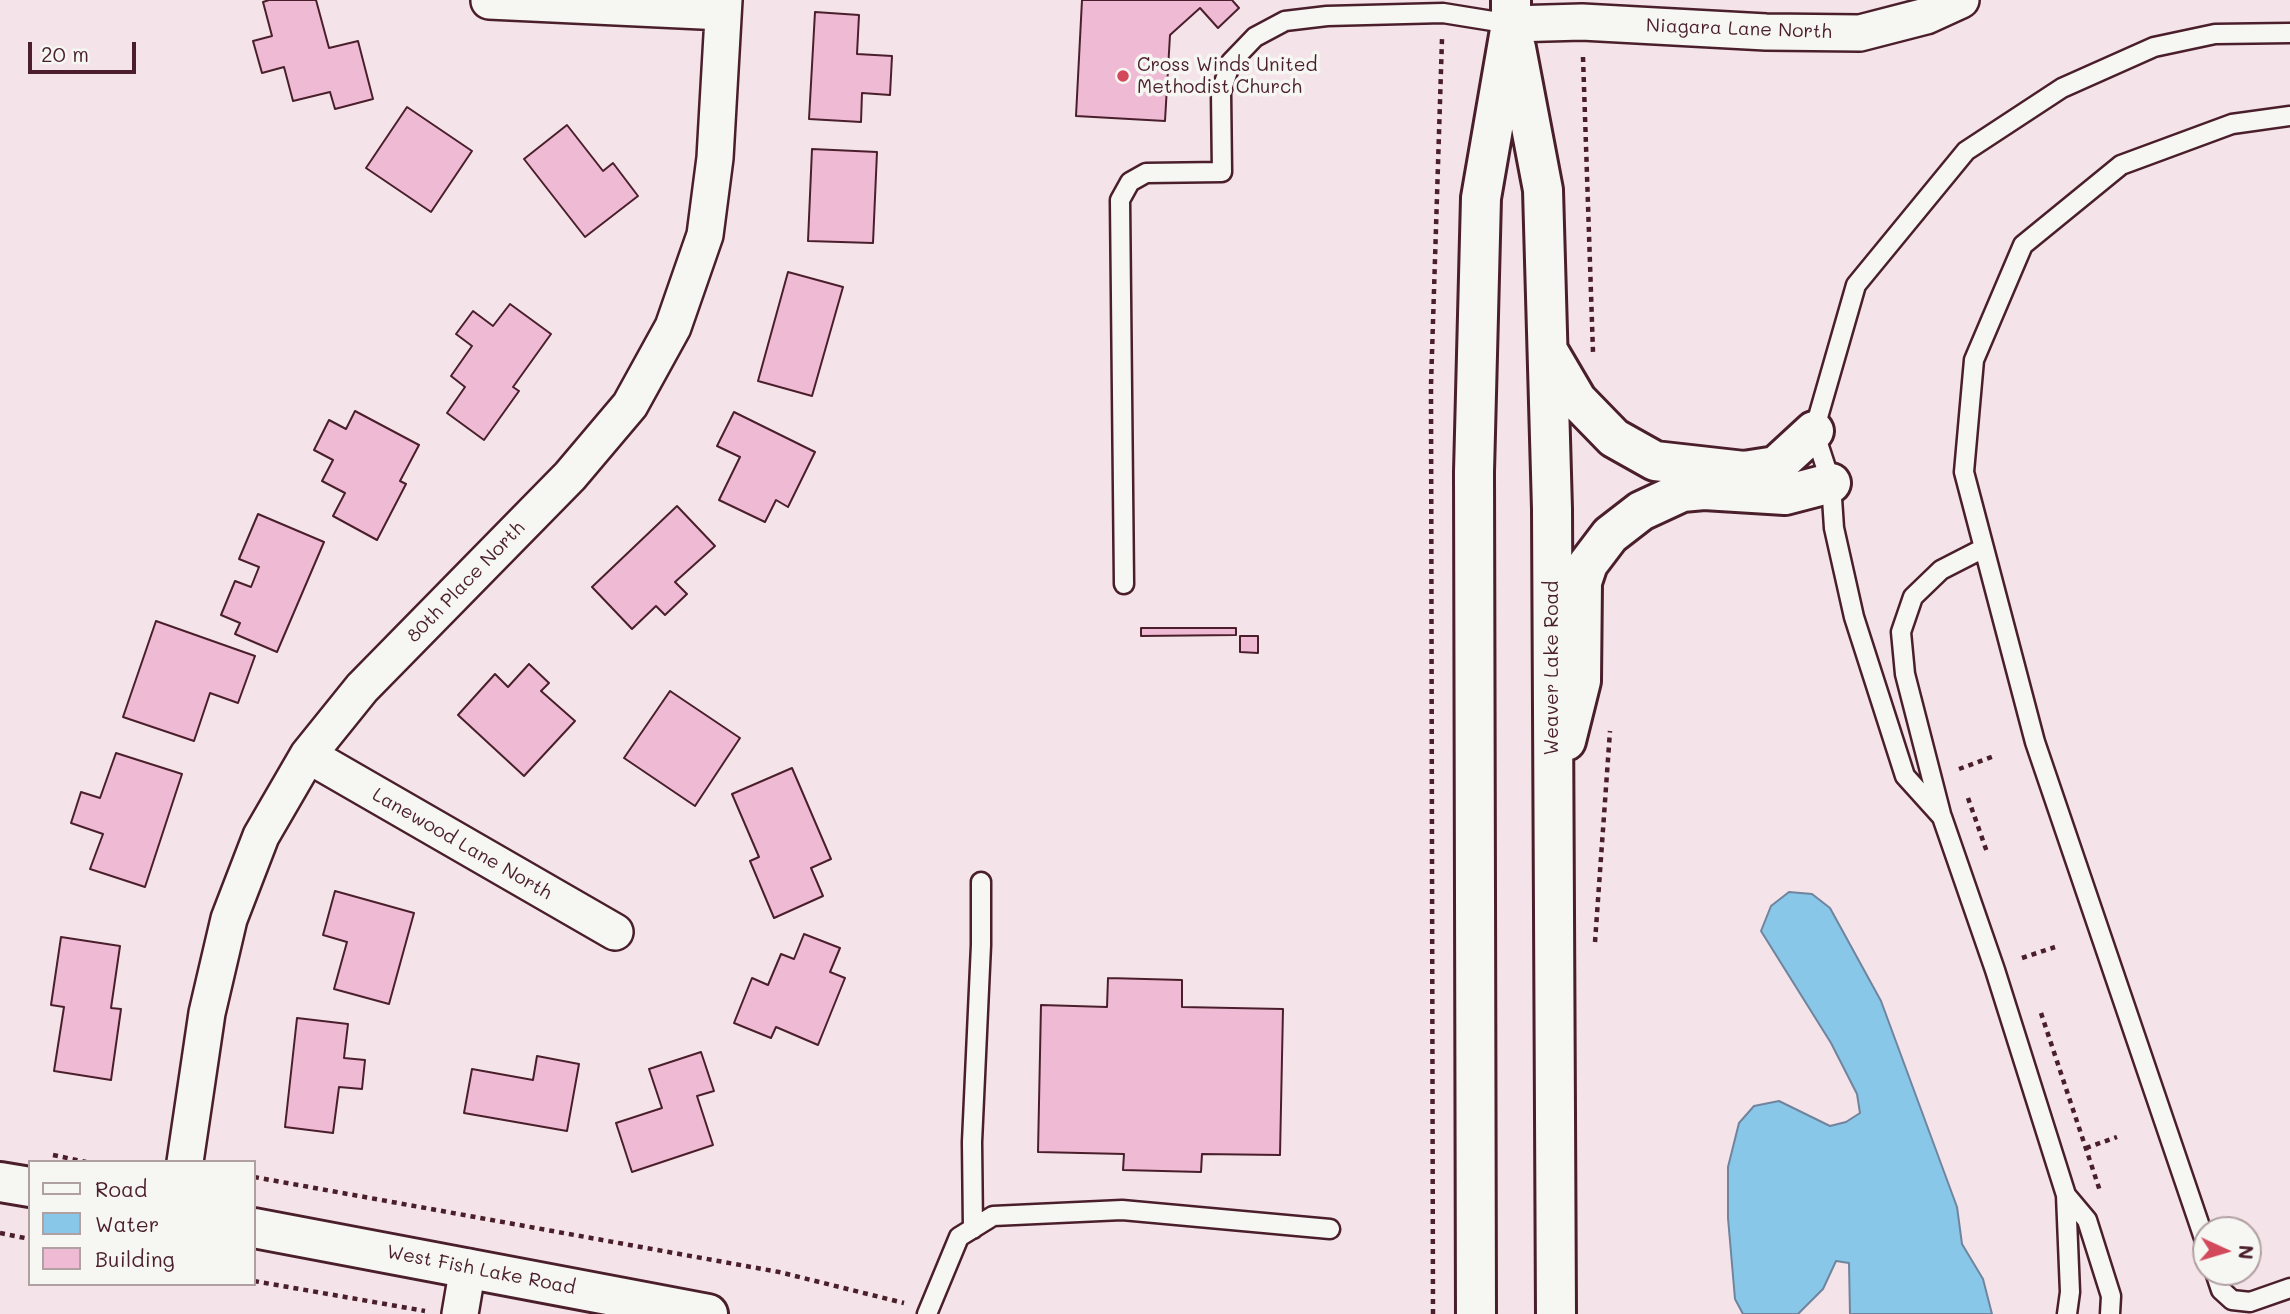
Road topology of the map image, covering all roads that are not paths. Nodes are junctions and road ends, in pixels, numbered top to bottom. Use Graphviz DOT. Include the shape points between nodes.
graph roads {
  1 [pos="1961,0"];
  2 [pos="489,1"];
  3 [pos="724,6"];
  4 [pos="1511,12"];
  5 [pos="2290,33"];
  6 [pos="2290,116"];
  7 [pos="1547,349"];
  8 [pos="1814,431"];
  9 [pos="1831,483"];
  10 [pos="1982,549"];
  11 [pos="1124,584"];
  12 [pos="308,755"];
  13 [pos="1553,794"];
  14 [pos="1942,817"];
  15 [pos="981,882"];
  16 [pos="615,932"];
  17 [pos="185,1160"];
  18 [pos="0,1182"];
  19 [pos="28,1187"];
  20 [pos="2066,1195"];
  21 [pos="2196,1216"];
  22 [pos="256,1228"];
  23 [pos="973,1229"];
  24 [pos="1330,1229"];
  25 [pos="468,1268"];
  26 [pos="2220,1286"];
  27 [pos="2290,1288"];
  28 [pos="928,1312"];
  29 [pos="445,1313"];
  30 [pos="708,1314"];
  31 [pos="1476,1314"];
  32 [pos="1556,1314"];
  33 [pos="2067,1314"];
  34 [pos="2110,1314"];
  1 -- 4 [label="street, Niagara Lane North" via="1926,16 1860,33 1582,22"];
  2 -- 3 [label="street"];
  3 -- 12 [label="street, 80th Place North" via="716,158 705,235 667,338 629,405 570,475 362,688"];
  4 -- 7 [label="main road, Weaver Lake Road" via="1543,190"];
  4 -- 11 [label="lane" via="1285,21 1255,37 1231,62 1221,92 1222,172 1146,173 1130,182 1120,200"];
  4 -- 31 [label="main road" via="1481,198 1474,485"];
  5 -- 8 [label="lane" via="2215,34 2154,47 2062,88 1966,150 1856,285"];
  6 -- 10 [label="lane" via="2232,124 2121,165 2022,245 1974,360 1964,472"];
  7 -- 8 [label="main road" via="1577,400 1600,424 1623,444 1655,461 1744,471 1776,466"];
  7 -- 13 [label="main road, Weaver Lake Road"];
  8 -- 9 [label="lane"];
  9 -- 13 [label="main road" via="1785,495 1682,492 1641,511 1610,535 1588,564 1582,582 1581,681"];
  9 -- 14 [label="lane" via="1834,528 1854,617 1905,776"];
  10 -- 14 [label="lane" via="1941,570 1913,597 1901,632 1905,674"];
  10 -- 21 [label="lane" via="2035,743"];
  12 -- 16 [label="street, Lanewood Lane North"];
  12 -- 17 [label="street, 80th Place North" via="261,835 229,919 207,1013"];
  13 -- 32 [label="main road, Weaver Lake Road"];
  14 -- 20 [label="lane"];
  15 -- 23 [label="lane"];
  18 -- 19 [label="main road"];
  20 -- 33 [label="lane"];
  20 -- 34 [label="lane" via="2087,1220 2111,1296"];
  22 -- 25 [label="main road, West Fish Lake Road"];
  23 -- 24 [label="lane" via="993,1216 1122,1210"];
  23 -- 28 [label="lane" via="959,1237"];
  25 -- 29 [label="street"];
  25 -- 30 [label="main road, West Fish Lake Road"];
  26 -- 27 [label="lane" via="2232,1300 2250,1302"];
}
